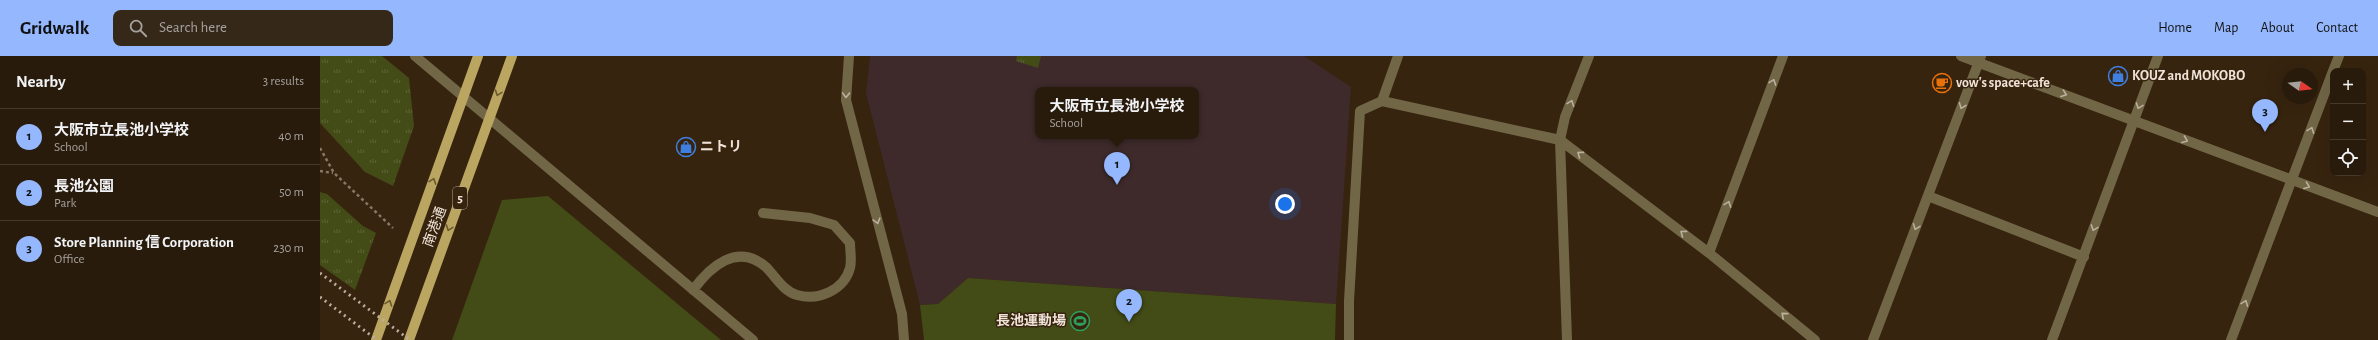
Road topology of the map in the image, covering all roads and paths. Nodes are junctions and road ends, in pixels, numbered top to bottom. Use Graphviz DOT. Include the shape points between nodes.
graph roads {
  1 [pos="416,56"];
  2 [pos="478,56"];
  3 [pos="512,56"];
  4 [pos="849,56"];
  5 [pos="1398,56"];
  6 [pos="1589,56"];
  7 [pos="1783,56"];
  8 [pos="1961,56"];
  9 [pos="2158,56"];
  10 [pos="2339,56"];
  11 [pos="1980,59"];
  12 [pos="2334,68"];
  13 [pos="2330,79"];
  14 [pos="463,96"];
  15 [pos="1382,101"];
  16 [pos="489,119"];
  17 [pos="2134,120"];
  18 [pos="1560,140"];
  19 [pos="320,148"];
  20 [pos="320,171"];
  21 [pos="334,173"];
  22 [pos="2291,180"];
  23 [pos="1928,196"];
  24 [pos="2378,212"];
  25 [pos="763,213"];
  26 [pos="393,228"];
  27 [pos="1709,253"];
  28 [pos="2084,257"];
  29 [pos="693,290"];
  30 [pos="376,340"];
  31 [pos="409,340"];
  32 [pos="753,340"];
  33 [pos="904,340"];
  34 [pos="1349,340"];
  35 [pos="1567,340"];
  36 [pos="1814,340"];
  37 [pos="1873,340"];
  38 [pos="2052,340"];
  39 [pos="2231,340"];
  1 -- 14 [label="street"];
  2 -- 14 [label="main road, 南港通 / 5"];
  3 -- 16 [label="main road, 南港通 / 5, one-way"];
  4 -- 33 [label="street, one-way" via="846,100 902,314"];
  5 -- 15 [label="street"];
  18 -- 6 [label="street, one-way" via="1565,117"];
  27 -- 7 [label="street, one-way"];
  8 -- 11 [label="street"];
  9 -- 17 [label="street, one-way"];
  10 -- 12 [label="street"];
  11 -- 17 [label="street, one-way"];
  11 -- 23 [label="street, one-way"];
  22 -- 13 [label="street, one-way"];
  14 -- 16 [label="street"];
  30 -- 14 [label="main road, 南港通 / 5, one-way"];
  15 -- 18 [label="street"];
  15 -- 34 [label="street" via="1360,111"];
  16 -- 29 [label="street"];
  16 -- 31 [label="main road, 南港通 / 5, one-way"];
  17 -- 22 [label="street, one-way"];
  17 -- 28 [label="street, one-way"];
  27 -- 18 [label="street, one-way"];
  18 -- 35 [label="street"];
  19 -- 21 [label="path"];
  20 -- 21 [label="path"];
  21 -- 26 [label="path"];
  22 -- 24 [label="street, one-way"];
  39 -- 22 [label="street, one-way"];
  23 -- 28 [label="street"];
  23 -- 37 [label="street, one-way"];
  25 -- 29 [label="street" via="810,218 834,225 850,243 850,267 840,286 822,296 796,295 778,283 765,266 746,257 725,259 706,273"];
  36 -- 27 [label="street, one-way"];
  28 -- 38 [label="street"];
  29 -- 32 [label="street"];
}
